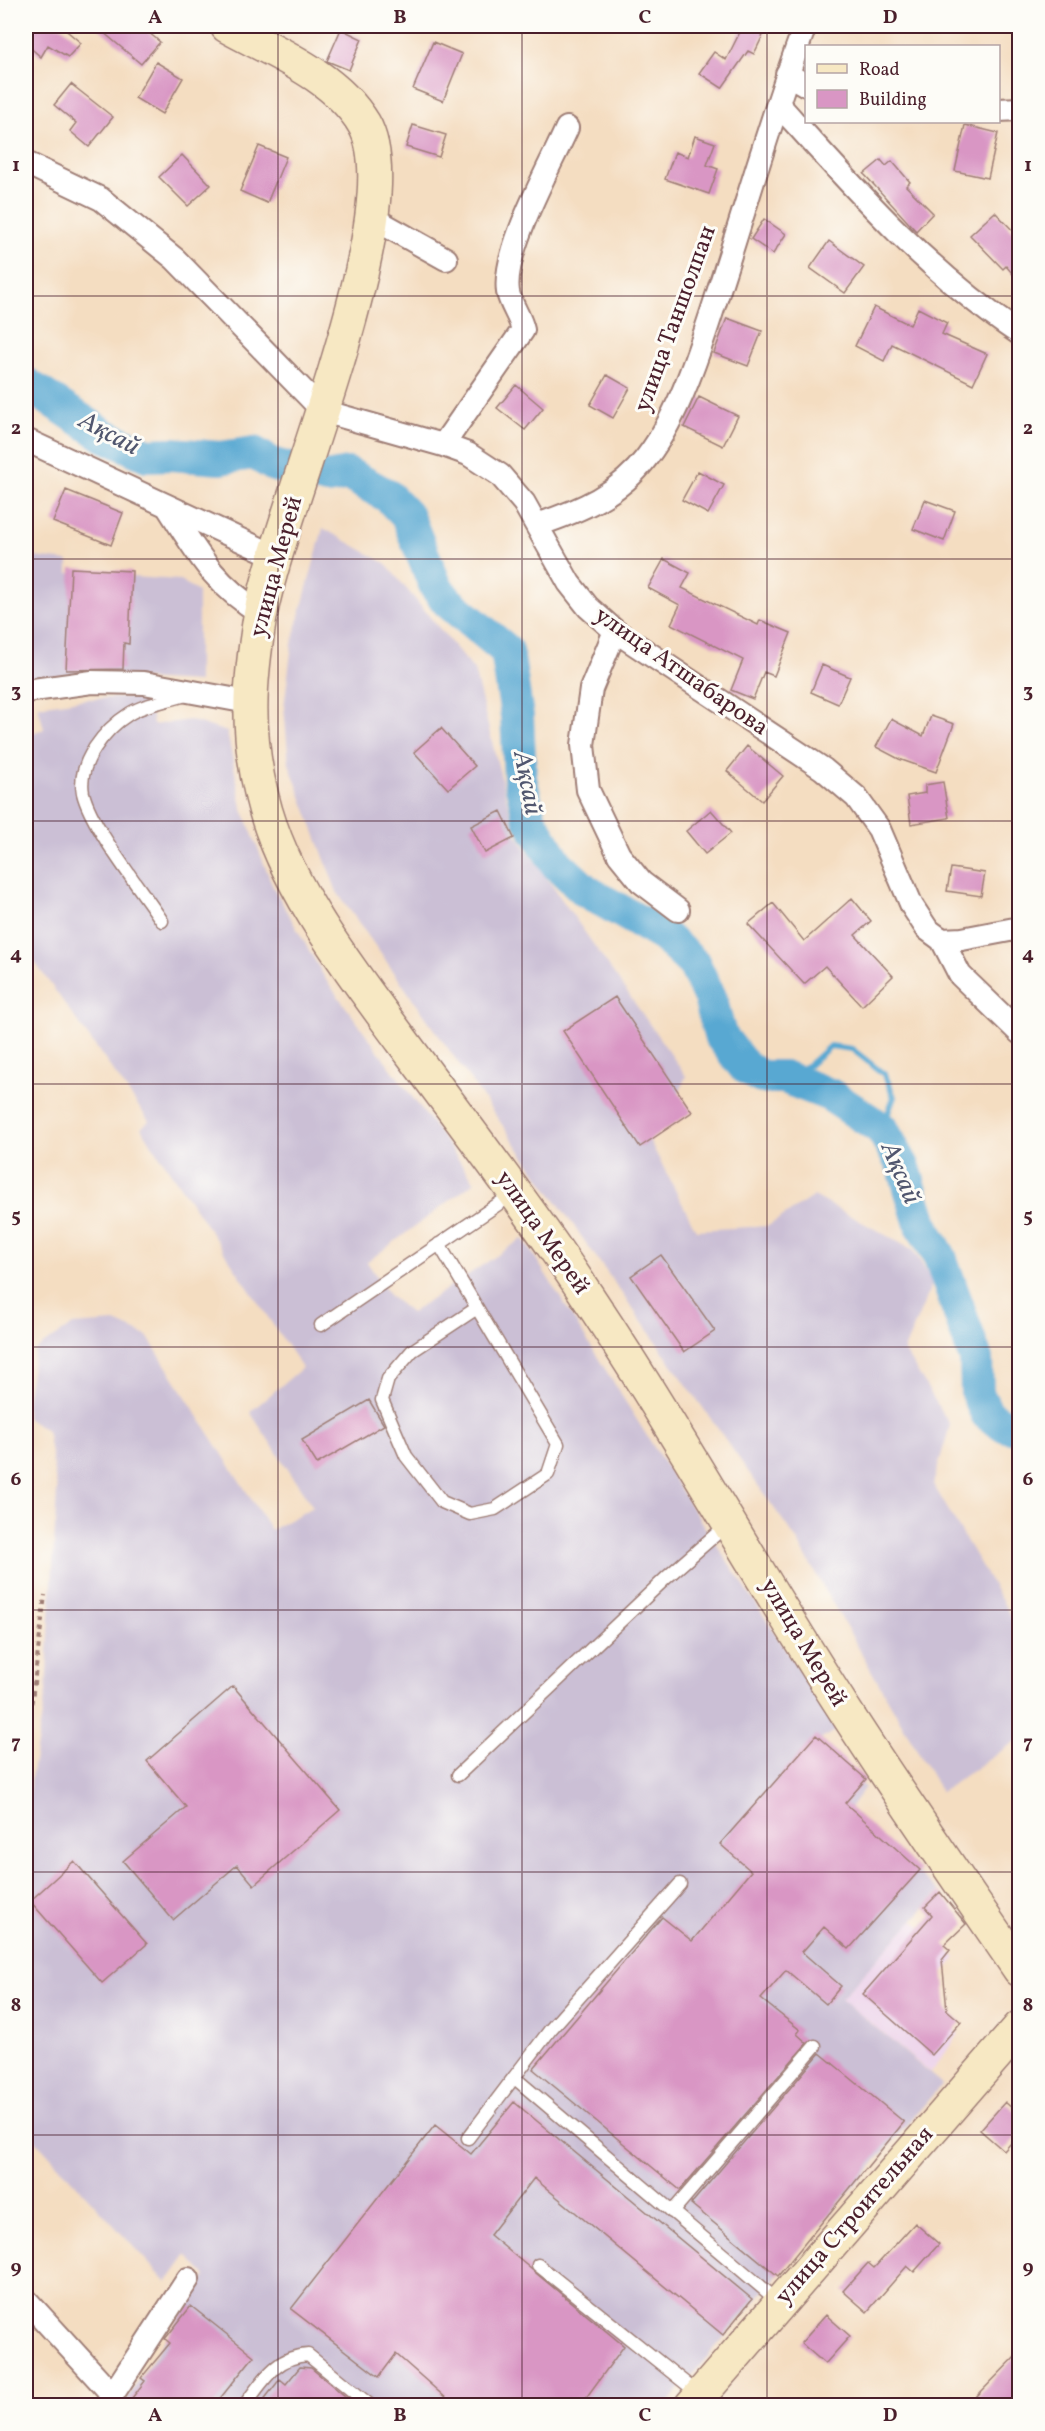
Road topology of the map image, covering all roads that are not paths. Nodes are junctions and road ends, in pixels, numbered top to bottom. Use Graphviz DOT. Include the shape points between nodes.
graph roads {
  1 [pos="227,26"];
  2 [pos="805,26"];
  3 [pos="797,79"];
  4 [pos="778,104"];
  5 [pos="1020,109"];
  6 [pos="1000,110"];
  7 [pos="567,128"];
  8 [pos="26,163"];
  9 [pos="371,217"];
  10 [pos="446,259"];
  11 [pos="1020,334"];
  12 [pos="323,411"];
  13 [pos="26,440"];
  14 [pos="443,445"];
  15 [pos="167,506"];
  16 [pos="537,525"];
  17 [pos="275,556"];
  18 [pos="261,613"];
  19 [pos="615,631"];
  20 [pos="26,691"];
  21 [pos="192,693"];
  22 [pos="248,702"];
  23 [pos="678,910"];
  24 [pos="162,921"];
  25 [pos="1020,928"];
  26 [pos="942,939"];
  27 [pos="1020,1033"];
  28 [pos="514,1193"];
  29 [pos="439,1244"];
  30 [pos="477,1308"];
  31 [pos="321,1325"];
  32 [pos="730,1522"];
  33 [pos="458,1775"];
  34 [pos="680,1884"];
  35 [pos="1020,1970"];
  36 [pos="1020,2027"];
  37 [pos="815,2046"];
  38 [pos="516,2079"];
  39 [pos="468,2138"];
  40 [pos="672,2212"];
  41 [pos="538,2265"];
  42 [pos="188,2279"];
  43 [pos="26,2300"];
  44 [pos="780,2303"];
  45 [pos="108,2400"];
  46 [pos="695,2400"];
  47 [pos="243,2406"];
  48 [pos="371,2406"];
  1 -- 9 [label="main road" via="325,80 348,102 366,128 375,156"];
  2 -- 3 [label="street, улица Таншолпан"];
  3 -- 4 [label="street, улица Таншолпан"];
  4 -- 11 [label="street" via="891,228 934,269"];
  4 -- 16 [label="street, улица Таншолпан" via="707,327 667,428 646,459 613,491 582,509"];
  5 -- 6 [label="street"];
  7 -- 14 [label="street" via="511,254 508,292 523,330"];
  8 -- 12 [label="street" via="101,199 175,259"];
  9 -- 10 [label="street"];
  9 -- 12 [label="main road"];
  12 -- 14 [label="street, улица Атшабарова"];
  12 -- 17 [label="main road, улица Мерей"];
  13 -- 15 [label="street"];
  14 -- 16 [label="street, улица Атшабарова" via="468,454 500,475"];
  15 -- 17 [label="street"];
  15 -- 18 [label="street" via="210,572 235,597"];
  16 -- 19 [label="street, улица Атшабарова" via="569,583"];
  17 -- 18 [label="main road, улица Мерей"];
  18 -- 22 [label="main road, улица Мерей"];
  19 -- 23 [label="street" via="591,689 583,745 588,790 619,855 641,882"];
  19 -- 26 [label="street, улица Атшабарова" via="823,769 856,796 879,829 912,906 927,929"];
  20 -- 21 [label="street" via="92,682 144,683"];
  21 -- 22 [label="street"];
  21 -- 24 [label="lane" via="130,714 102,740 86,763 83,791 93,818"];
  22 -- 28 [label="main road, улица Мерей" via="253,759 265,809 284,857 353,974"];
  25 -- 26 [label="street"];
  26 -- 27 [label="street" via="960,975"];
  28 -- 29 [label="lane"];
  28 -- 32 [label="main road, улица Мерей" via="615,1338"];
  29 -- 30 [label="lane"];
  29 -- 31 [label="lane"];
  30 -- 30 [label="lane" via="558,1444 548,1474 495,1509 470,1514 442,1502 406,1456 382,1400 388,1379 412,1351"];
  32 -- 33 [label="lane"];
  32 -- 35 [label="main road, улица Мерей" via="840,1704"];
  34 -- 38 [label="lane" via="550,2030"];
  36 -- 44 [label="main road, улица Строительная"];
  37 -- 40 [label="lane"];
  38 -- 39 [label="lane"];
  38 -- 40 [label="lane"];
  40 -- 44 [label="lane"];
  41 -- 46 [label="lane"];
  42 -- 45 [label="street"];
  43 -- 45 [label="street"];
  44 -- 46 [label="main road, улица Строительная"];
  47 -- 48 [label="lane" via="274,2367 292,2355 308,2355"];
}
